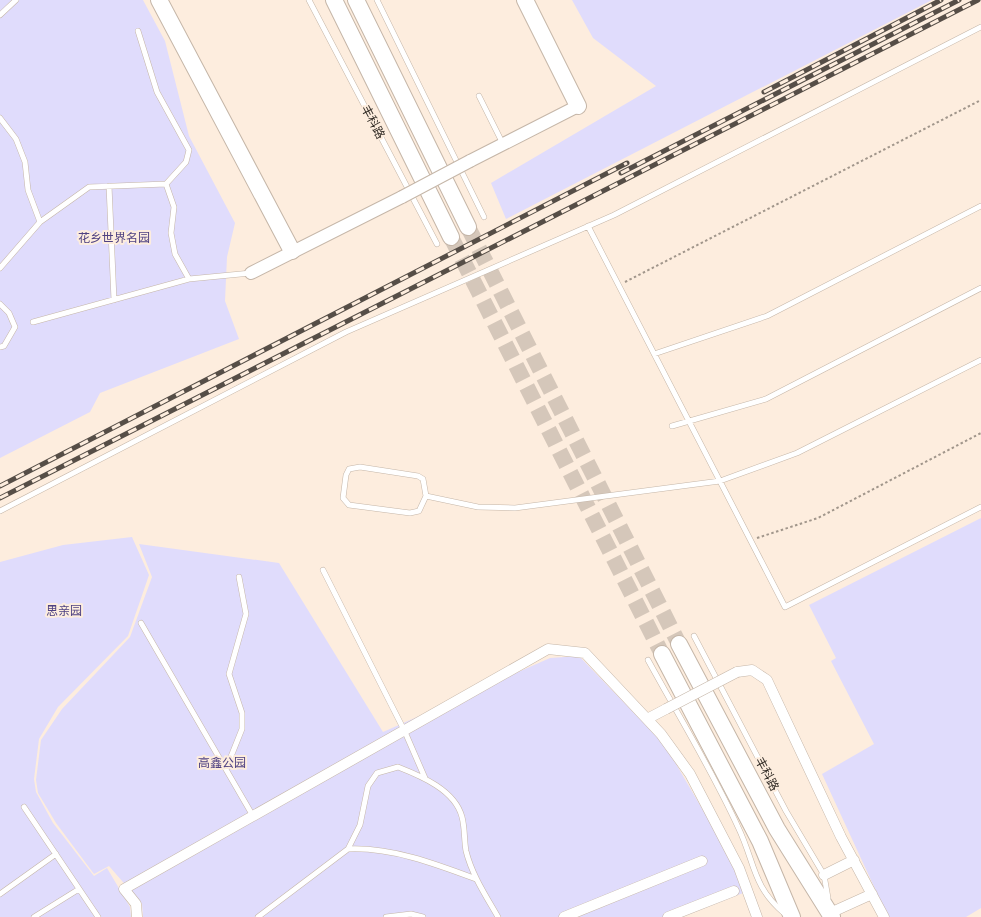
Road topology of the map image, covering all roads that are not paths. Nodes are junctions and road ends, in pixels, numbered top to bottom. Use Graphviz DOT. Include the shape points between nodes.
graph roads {
  1 [pos="16,0"];
  2 [pos="159,0"];
  3 [pos="309,0"];
  4 [pos="324,0"];
  5 [pos="334,0"];
  6 [pos="356,0"];
  7 [pos="364,0"];
  8 [pos="377,0"];
  9 [pos="525,0"];
  10 [pos="0,15"];
  11 [pos="981,27"];
  12 [pos="138,31"];
  13 [pos="375,38"];
  14 [pos="356,43"];
  15 [pos="479,96"];
  16 [pos="578,106"];
  17 [pos="0,118"];
  18 [pos="503,144"];
  19 [pos="166,184"];
  20 [pos="109,186"];
  21 [pos="981,206"];
  22 [pos="484,217"];
  23 [pos="40,222"];
  24 [pos="588,226"];
  25 [pos="468,227"];
  26 [pos="444,240"];
  27 [pos="292,251"];
  28 [pos="0,268"];
  29 [pos="251,273"];
  30 [pos="188,279"];
  31 [pos="981,288"];
  32 [pos="114,300"];
  33 [pos="0,304"];
  34 [pos="33,322"];
  35 [pos="0,347"];
  36 [pos="654,354"];
  37 [pos="981,360"];
  38 [pos="690,423"];
  39 [pos="672,426"];
  40 [pos="720,481"];
  41 [pos="426,496"];
  42 [pos="981,506"];
  43 [pos="0,511"];
  44 [pos="323,570"];
  45 [pos="239,577"];
  46 [pos="141,623"];
  47 [pos="694,636"];
  48 [pos="679,644"];
  49 [pos="655,657"];
  50 [pos="647,719"];
  51 [pos="405,732"];
  52 [pos="226,769"];
  53 [pos="425,778"];
  54 [pos="24,808"];
  55 [pos="253,817"];
  56 [pos="348,849"];
  57 [pos="56,854"];
  58 [pos="854,860"];
  59 [pos="702,861"];
  60 [pos="824,875"];
  61 [pos="476,878"];
  62 [pos="79,889"];
  63 [pos="734,891"];
  64 [pos="0,894"];
  65 [pos="872,894"];
  66 [pos="831,915"];
  67 [pos="34,917"];
  68 [pos="98,917"];
  69 [pos="137,917"];
  70 [pos="258,917"];
  71 [pos="386,917"];
  72 [pos="423,917"];
  73 [pos="498,917"];
  74 [pos="564,917"];
  75 [pos="668,917"];
  76 [pos="757,917"];
  77 [pos="790,917"];
  78 [pos="884,917"];
  1 -- 10 [label="lane"];
  2 -- 27 [label="main road"];
  3 -- 26 [label="lane, 丰科路"];
  4 -- 14 [label="main road"];
  5 -- 14 [label="main road, 丰科路"];
  6 -- 13 [label="main road"];
  7 -- 13 [label="main road"];
  8 -- 22 [label="lane"];
  9 -- 16 [label="main road"];
  11 -- 24 [label="lane"];
  12 -- 19 [label="lane" via="157,92 189,150 186,162"];
  13 -- 25 [label="main road"];
  14 -- 26 [label="main road, 丰科路"];
  15 -- 18 [label="lane"];
  16 -- 18 [label="street"];
  17 -- 23 [label="lane" via="16,139 25,162 28,190"];
  18 -- 27 [label="street, bridge"];
  19 -- 20 [label="lane"];
  19 -- 30 [label="lane" via="174,207 171,233 175,254"];
  20 -- 23 [label="lane" via="89,187"];
  20 -- 32 [label="lane"];
  21 -- 36 [label="lane" via="767,316"];
  23 -- 28 [label="lane"];
  24 -- 36 [label="lane"];
  24 -- 43 [label="lane" via="346,332"];
  27 -- 29 [label="street"];
  29 -- 30 [label="lane"];
  30 -- 32 [label="lane"];
  31 -- 38 [label="lane" via="766,399"];
  32 -- 34 [label="lane"];
  33 -- 35 [label="lane" via="9,313 15,328 4,346"];
  36 -- 38 [label="lane"];
  37 -- 40 [label="lane" via="797,453"];
  38 -- 39 [label="lane"];
  38 -- 40 [label="lane"];
  40 -- 41 [label="lane" via="516,508 478,507"];
  40 -- 42 [label="lane" via="785,607"];
  41 -- 41 [label="lane" via="419,511 410,513 349,505 343,498 349,468 360,467 418,476 423,479"];
  44 -- 51 [label="lane"];
  45 -- 52 [label="lane" via="246,614 229,674 242,713 242,730"];
  46 -- 52 [label="lane"];
  47 -- 60 [label="lane, 丰科路" via="786,811"];
  48 -- 66 [label="main road, 丰科路" via="777,829"];
  49 -- 77 [label="main road" via="760,841"];
  50 -- 51 [label="street" via="586,653 548,649"];
  50 -- 58 [label="street, bridge" via="737,672 752,670 767,680"];
  50 -- 76 [label="street" via="690,774 740,868"];
  51 -- 53 [label="lane"];
  51 -- 55 [label="street"];
  52 -- 55 [label="lane"];
  53 -- 56 [label="lane" via="398,766 377,773 368,786 360,825"];
  53 -- 61 [label="lane" via="451,797 462,816 466,852"];
  54 -- 57 [label="lane"];
  55 -- 69 [label="street" via="124,889 136,904"];
  56 -- 61 [label="lane" via="367,848 437,864"];
  56 -- 70 [label="lane"];
  57 -- 62 [label="lane"];
  57 -- 64 [label="lane"];
  58 -- 60 [label="street"];
  58 -- 65 [label="street"];
  59 -- 74 [label="street"];
  60 -- 66 [label="lane, 丰科路"];
  61 -- 73 [label="lane"];
  62 -- 67 [label="lane"];
  62 -- 68 [label="lane"];
  63 -- 75 [label="street"];
  65 -- 66 [label="street"];
  65 -- 78 [label="street"];
  71 -- 72 [label="lane" via="411,914"];
}
